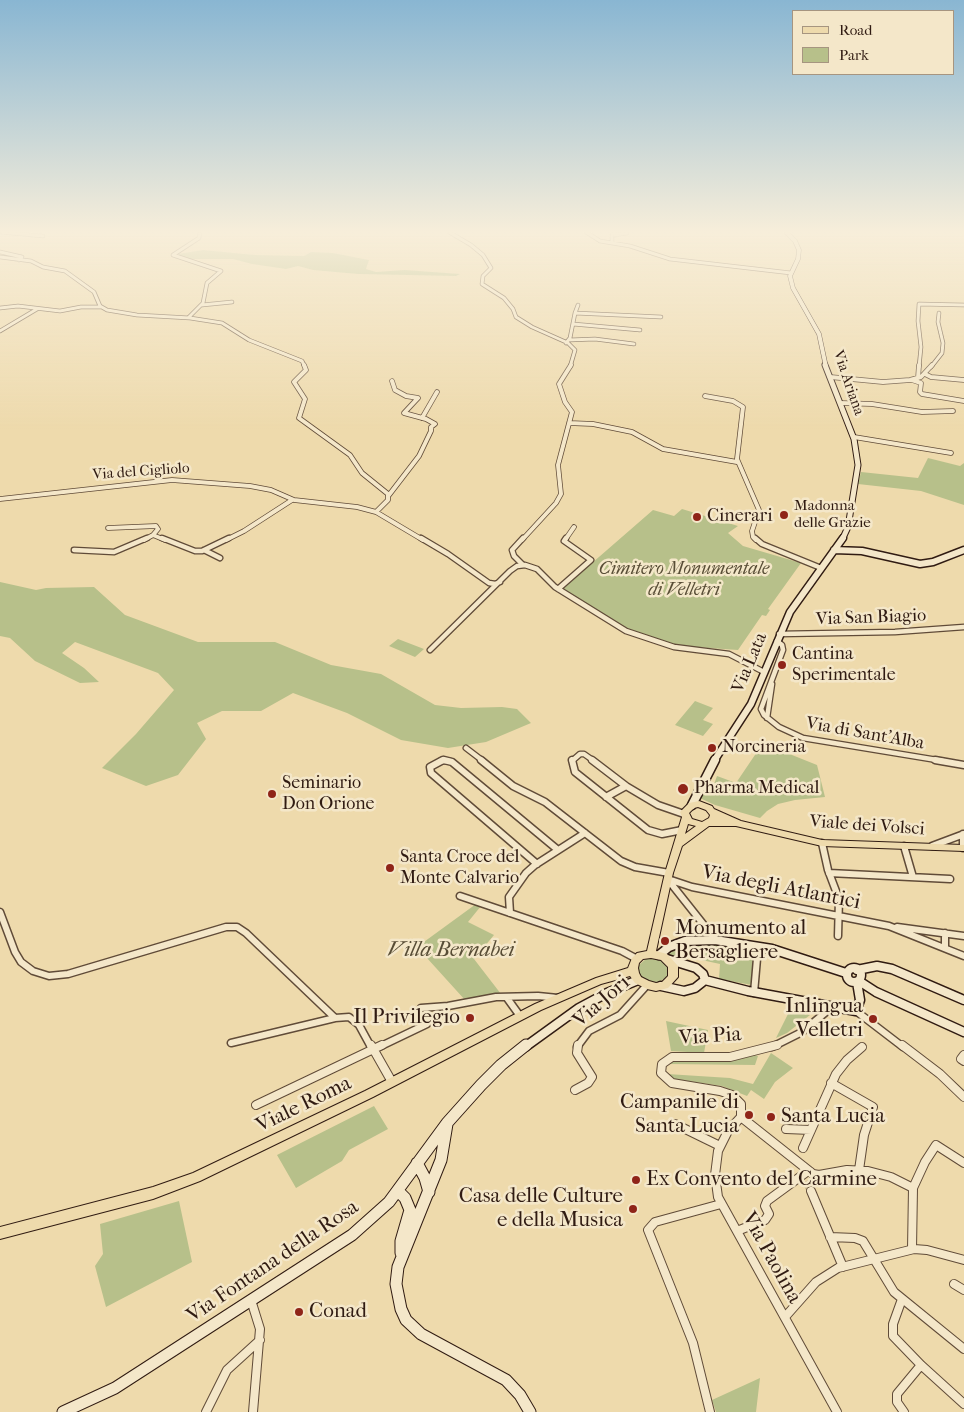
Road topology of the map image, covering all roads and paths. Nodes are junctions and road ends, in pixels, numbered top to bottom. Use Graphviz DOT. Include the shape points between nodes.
graph roads {
  1 [pos="97,298"];
  2 [pos="205,298"];
  3 [pos="503,298"];
  4 [pos="797,298"];
  5 [pos="232,302"];
  6 [pos="578,304"];
  7 [pos="202,305"];
  8 [pos="964,305"];
  9 [pos="102,307"];
  10 [pos="0,308"];
  11 [pos="38,308"];
  12 [pos="575,313"];
  13 [pos="939,313"];
  14 [pos="661,317"];
  15 [pos="188,318"];
  16 [pos="573,324"];
  17 [pos="640,330"];
  18 [pos="0,331"];
  19 [pos="568,341"];
  20 [pos="634,344"];
  21 [pos="925,374"];
  22 [pos="830,377"];
  23 [pos="918,378"];
  24 [pos="912,380"];
  25 [pos="964,380"];
  26 [pos="392,381"];
  27 [pos="438,392"];
  28 [pos="705,396"];
  29 [pos="964,400"];
  30 [pos="840,403"];
  31 [pos="953,412"];
  32 [pos="422,418"];
  33 [pos="569,424"];
  34 [pos="854,437"];
  35 [pos="951,453"];
  36 [pos="738,462"];
  37 [pos="389,495"];
  38 [pos="0,499"];
  39 [pos="292,500"];
  40 [pos="376,512"];
  41 [pos="574,526"];
  42 [pos="108,528"];
  43 [pos="153,535"];
  44 [pos="74,550"];
  45 [pos="204,550"];
  46 [pos="834,550"];
  47 [pos="964,550"];
  48 [pos="220,558"];
  49 [pos="523,565"];
  50 [pos="821,568"];
  51 [pos="500,582"];
  52 [pos="558,589"];
  53 [pos="964,627"];
  54 [pos="778,638"];
  55 [pos="430,650"];
  56 [pos="764,672"];
  57 [pos="466,748"];
  58 [pos="964,764"];
  59 [pos="626,786"];
  60 [pos="698,791"];
  61 [pos="606,797"];
  62 [pos="692,805"];
  63 [pos="703,805"];
  64 [pos="713,812"];
  65 [pos="685,816"];
  66 [pos="707,824"];
  67 [pos="739,824"];
  68 [pos="682,830"];
  69 [pos="585,833"];
  70 [pos="964,834"];
  71 [pos="822,843"];
  72 [pos="678,844"];
  73 [pos="904,846"];
  74 [pos="928,847"];
  75 [pos="964,848"];
  76 [pos="558,850"];
  77 [pos="537,864"];
  78 [pos="829,872"];
  79 [pos="668,876"];
  80 [pos="913,877"];
  81 [pos="950,879"];
  82 [pos="460,896"];
  83 [pos="0,912"];
  84 [pos="510,913"];
  85 [pos="839,916"];
  86 [pos="890,926"];
  87 [pos="923,929"];
  88 [pos="945,933"];
  89 [pos="838,936"];
  90 [pos="964,936"];
  91 [pos="924,939"];
  92 [pos="715,940"];
  93 [pos="758,946"];
  94 [pos="945,947"];
  95 [pos="659,956"];
  96 [pos="964,956"];
  97 [pos="637,959"];
  98 [pos="639,978"];
  99 [pos="859,978"];
  100 [pos="705,980"];
  101 [pos="661,986"];
  102 [pos="754,992"];
  103 [pos="507,998"];
  104 [pos="558,998"];
  105 [pos="964,1000"];
  106 [pos="832,1007"];
  107 [pos="421,1008"];
  108 [pos="856,1011"];
  109 [pos="520,1016"];
  110 [pos="335,1018"];
  111 [pos="427,1024"];
  112 [pos="964,1032"];
  113 [pos="232,1043"];
  114 [pos="862,1047"];
  115 [pos="374,1049"];
  116 [pos="392,1082"];
  117 [pos="831,1083"];
  118 [pos="575,1090"];
  119 [pos="964,1096"];
  120 [pos="256,1105"];
  121 [pos="741,1117"];
  122 [pos="447,1124"];
  123 [pos="676,1124"];
  124 [pos="786,1129"];
  125 [pos="811,1130"];
  126 [pos="720,1146"];
  127 [pos="803,1148"];
  128 [pos="417,1163"];
  129 [pos="964,1163"];
  130 [pos="859,1170"];
  131 [pos="806,1176"];
  132 [pos="913,1188"];
  133 [pos="398,1191"];
  134 [pos="811,1191"];
  135 [pos="429,1192"];
  136 [pos="721,1204"];
  137 [pos="737,1231"];
  138 [pos="0,1233"];
  139 [pos="830,1237"];
  140 [pos="912,1249"];
  141 [pos="402,1255"];
  142 [pos="874,1258"];
  143 [pos="964,1260"];
  144 [pos="843,1267"];
  145 [pos="954,1284"];
  146 [pos="964,1290"];
  147 [pos="902,1299"];
  148 [pos="251,1300"];
  149 [pos="785,1317"];
  150 [pos="260,1340"];
  151 [pos="964,1349"];
  152 [pos="921,1366"];
  153 [pos="964,1404"];
  154 [pos="63,1412"];
  155 [pos="206,1412"];
  156 [pos="253,1412"];
  157 [pos="530,1412"];
  158 [pos="710,1412"];
  159 [pos="838,1412"];
  160 [pos="904,1412"];
  1 -- 9 [label="street"];
  2 -- 7 [label="street"];
  3 -- 19 [label="street" via="516,318 532,328"];
  4 -- 22 [label="main road, Via Ariana" via="820,337"];
  5 -- 7 [label="street"];
  6 -- 12 [label="street"];
  7 -- 15 [label="street"];
  8 -- 23 [label="street" via="919,304 921,347"];
  9 -- 11 [label="street" via="60,311"];
  9 -- 15 [label="street" via="110,311"];
  10 -- 11 [label="street"];
  11 -- 18 [label="street"];
  12 -- 14 [label="street"];
  12 -- 16 [label="street"];
  13 -- 21 [label="street" via="942,352"];
  15 -- 37 [label="street" via="226,325 248,339 303,362 306,370 294,382 305,399 299,418 350,455 361,472"];
  16 -- 17 [label="street"];
  16 -- 19 [label="street"];
  19 -- 20 [label="street" via="593,339"];
  19 -- 33 [label="street" via="576,351 572,365 559,384 571,411"];
  21 -- 23 [label="street"];
  21 -- 25 [label="street"];
  22 -- 24 [label="street" via="880,382"];
  22 -- 30 [label="main road, Via Ariana"];
  23 -- 24 [label="street"];
  24 -- 29 [label="street" via="921,383 922,394"];
  26 -- 32 [label="street" via="395,390 418,398 404,413"];
  27 -- 32 [label="street"];
  28 -- 36 [label="street" via="742,406"];
  30 -- 31 [label="street" via="872,404 920,412"];
  30 -- 34 [label="main road, Via Ariana"];
  32 -- 37 [label="street" via="435,425 431,427 419,457"];
  33 -- 36 [label="street" via="591,424 632,432 663,449"];
  33 -- 49 [label="street" via="558,465 560,497 512,550"];
  34 -- 35 [label="street, Via Ariana"];
  34 -- 46 [label="main road, Via Ariana" via="858,464 848,527"];
  36 -- 50 [label="street" via="759,508 753,537 762,544"];
  37 -- 40 [label="street"];
  38 -- 39 [label="street, Via del Cigliolo" via="175,480 256,487"];
  39 -- 40 [label="street, Via del Cigliolo"];
  39 -- 45 [label="street" via="248,528"];
  40 -- 51 [label="street, Via del Cigliolo" via="490,583"];
  41 -- 52 [label="street" via="564,541 591,560"];
  42 -- 43 [label="street" via="153,525 158,529"];
  43 -- 44 [label="street" via="117,551"];
  43 -- 45 [label="street" via="196,551"];
  45 -- 48 [label="street"];
  46 -- 47 [label="main road" via="860,550 920,564 935,562"];
  46 -- 50 [label="main road, Via Lata"];
  49 -- 51 [label="street" via="514,568"];
  49 -- 52 [label="street" via="537,569"];
  50 -- 54 [label="main road, Via Lata" via="791,610"];
  51 -- 55 [label="street"];
  52 -- 56 [label="street" via="636,635 677,648 729,654"];
  53 -- 54 [label="street, Via San Biagio"];
  54 -- 56 [label="main road, Via Lata"];
  54 -- 58 [label="street, Via di Sant'Alba" via="783,650 761,706 762,713 782,730 803,738"];
  56 -- 60 [label="main road, Via Lata" via="748,708"];
  57 -- 69 [label="street, Via degli Atlantici" via="511,785 542,800"];
  59 -- 61 [label="street"];
  59 -- 61 [label="street" via="583,754 573,759 573,770"];
  59 -- 65 [label="street"];
  60 -- 62 [label="main road, Via Lata"];
  60 -- 63 [label="main road"];
  61 -- 68 [label="street" via="651,831 666,834"];
  62 -- 63 [label="main road"];
  62 -- 65 [label="main road" via="685,810"];
  63 -- 64 [label="main road"];
  64 -- 66 [label="main road" via="714,818"];
  64 -- 67 [label="main road, Viale dei Volsci"];
  65 -- 66 [label="main road" via="693,824"];
  65 -- 68 [label="main road"];
  66 -- 67 [label="main road, Viale dei Volsci"];
  66 -- 72 [label="main road"];
  67 -- 71 [label="main road, Viale dei Volsci"];
  68 -- 72 [label="main road"];
  69 -- 76 [label="street"];
  69 -- 79 [label="street, Via degli Atlantici" via="624,863"];
  70 -- 74 [label="street"];
  70 -- 75 [label="street"];
  71 -- 73 [label="main road, Viale dei Volsci"];
  71 -- 78 [label="street"];
  72 -- 79 [label="main road"];
  73 -- 74 [label="main road, Viale dei Volsci"];
  73 -- 80 [label="street"];
  74 -- 75 [label="main road, Viale dei Volsci"];
  76 -- 77 [label="street"];
  76 -- 77 [label="street" via="449,760 430,767 431,773"];
  77 -- 84 [label="street" via="510,895"];
  78 -- 80 [label="street"];
  78 -- 85 [label="street" via="838,896"];
  79 -- 85 [label="street, Via degli Atlantici" via="688,886"];
  79 -- 92 [label="street"];
  79 -- 95 [label="main road"];
  80 -- 81 [label="street"];
  82 -- 84 [label="street"];
  83 -- 110 [label="street" via="19,960 33,971 50,976 65,975 226,927 239,928"];
  84 -- 97 [label="street"];
  85 -- 86 [label="street, Via degli Atlantici"];
  85 -- 89 [label="street"];
  86 -- 87 [label="street"];
  86 -- 91 [label="street"];
  87 -- 88 [label="street"];
  87 -- 91 [label="street"];
  88 -- 90 [label="street"];
  88 -- 94 [label="street"];
  91 -- 94 [label="street"];
  92 -- 93 [label="main road"];
  92 -- 95 [label="main road" via="685,941"];
  93 -- 99 [label="main road" via="846,973 850,980"];
  93 -- 102 [label="street"];
  94 -- 96 [label="street"];
  95 -- 97 [label="main road"];
  95 -- 100 [label="main road" via="696,968"];
  95 -- 101 [label="main road" via="673,966 673,977"];
  97 -- 98 [label="main road" via="634,964"];
  98 -- 101 [label="main road"];
  98 -- 104 [label="main road, Viale Roma" via="611,977"];
  98 -- 118 [label="street, Via Jori" via="620,1015 589,1031 577,1047 577,1053 592,1077"];
  98 -- 122 [label="main road, Via Fontana della Rosa" via="579,1008 522,1048 485,1080"];
  99 -- 105 [label="main road" via="867,968 878,966 896,970"];
  99 -- 108 [label="main road" via="860,1000"];
  99 -- 112 [label="main road" via="876,992"];
  100 -- 101 [label="main road" via="687,990"];
  100 -- 102 [label="main road"];
  102 -- 106 [label="main road"];
  103 -- 104 [label="street"];
  103 -- 107 [label="street"];
  103 -- 109 [label="street"];
  104 -- 109 [label="main road, Viale Roma"];
  106 -- 108 [label="main road"];
  106 -- 121 [label="street, Via Pia" via="798,1035 778,1045 725,1057 676,1056 662,1064 661,1073 672,1084 732,1095 741,1104"];
  108 -- 119 [label="street"];
  109 -- 116 [label="main road, Viale Roma"];
  110 -- 113 [label="street"];
  110 -- 115 [label="street" via="355,1020"];
  111 -- 115 [label="street"];
  114 -- 117 [label="street" via="845,1062"];
  115 -- 116 [label="street"];
  115 -- 120 [label="street"];
  116 -- 138 [label="main road, Viale Roma" via="185,1182"];
  117 -- 125 [label="street"];
  117 -- 130 [label="street" via="869,1103 873,1109 864,1135"];
  121 -- 126 [label="street, Via Paolina"];
  121 -- 131 [label="street" via="775,1143"];
  122 -- 128 [label="main road, Via Fontana della Rosa"];
  122 -- 135 [label="main road" via="444,1150"];
  123 -- 126 [label="street"];
  124 -- 125 [label="street"];
  125 -- 127 [label="street"];
  126 -- 136 [label="street, Via Paolina" via="715,1178"];
  128 -- 133 [label="main road, Via Fontana della Rosa"];
  128 -- 135 [label="main road"];
  129 -- 132 [label="street" via="936,1145"];
  130 -- 131 [label="street"];
  130 -- 132 [label="street" via="886,1175"];
  131 -- 137 [label="street" via="767,1200 765,1206 769,1214 766,1219 751,1228"];
  132 -- 140 [label="street"];
  133 -- 141 [label="main road" via="410,1210 401,1241"];
  133 -- 148 [label="main road, Via Fontana della Rosa" via="352,1235"];
  134 -- 139 [label="street"];
  135 -- 141 [label="main road"];
  136 -- 137 [label="street, Via Paolina"];
  136 -- 158 [label="street" via="656,1222 649,1228 692,1343"];
  137 -- 149 [label="street, Via Paolina"];
  139 -- 142 [label="street" via="861,1240"];
  139 -- 144 [label="street"];
  140 -- 142 [label="street"];
  140 -- 143 [label="street"];
  141 -- 157 [label="main road" via="396,1284 406,1320 421,1334 506,1380"];
  142 -- 144 [label="street"];
  142 -- 147 [label="street" via="890,1287"];
  144 -- 149 [label="street" via="821,1278"];
  145 -- 146 [label="street"];
  147 -- 151 [label="street"];
  147 -- 152 [label="street" via="892,1334"];
  148 -- 150 [label="street" via="259,1323"];
  148 -- 154 [label="main road, Via Fontana della Rosa" via="115,1388"];
  149 -- 159 [label="street, Via Paolina"];
  150 -- 155 [label="street" via="224,1374"];
  150 -- 156 [label="street"];
  152 -- 153 [label="street"];
  152 -- 160 [label="street" via="899,1392 897,1402"];
}
